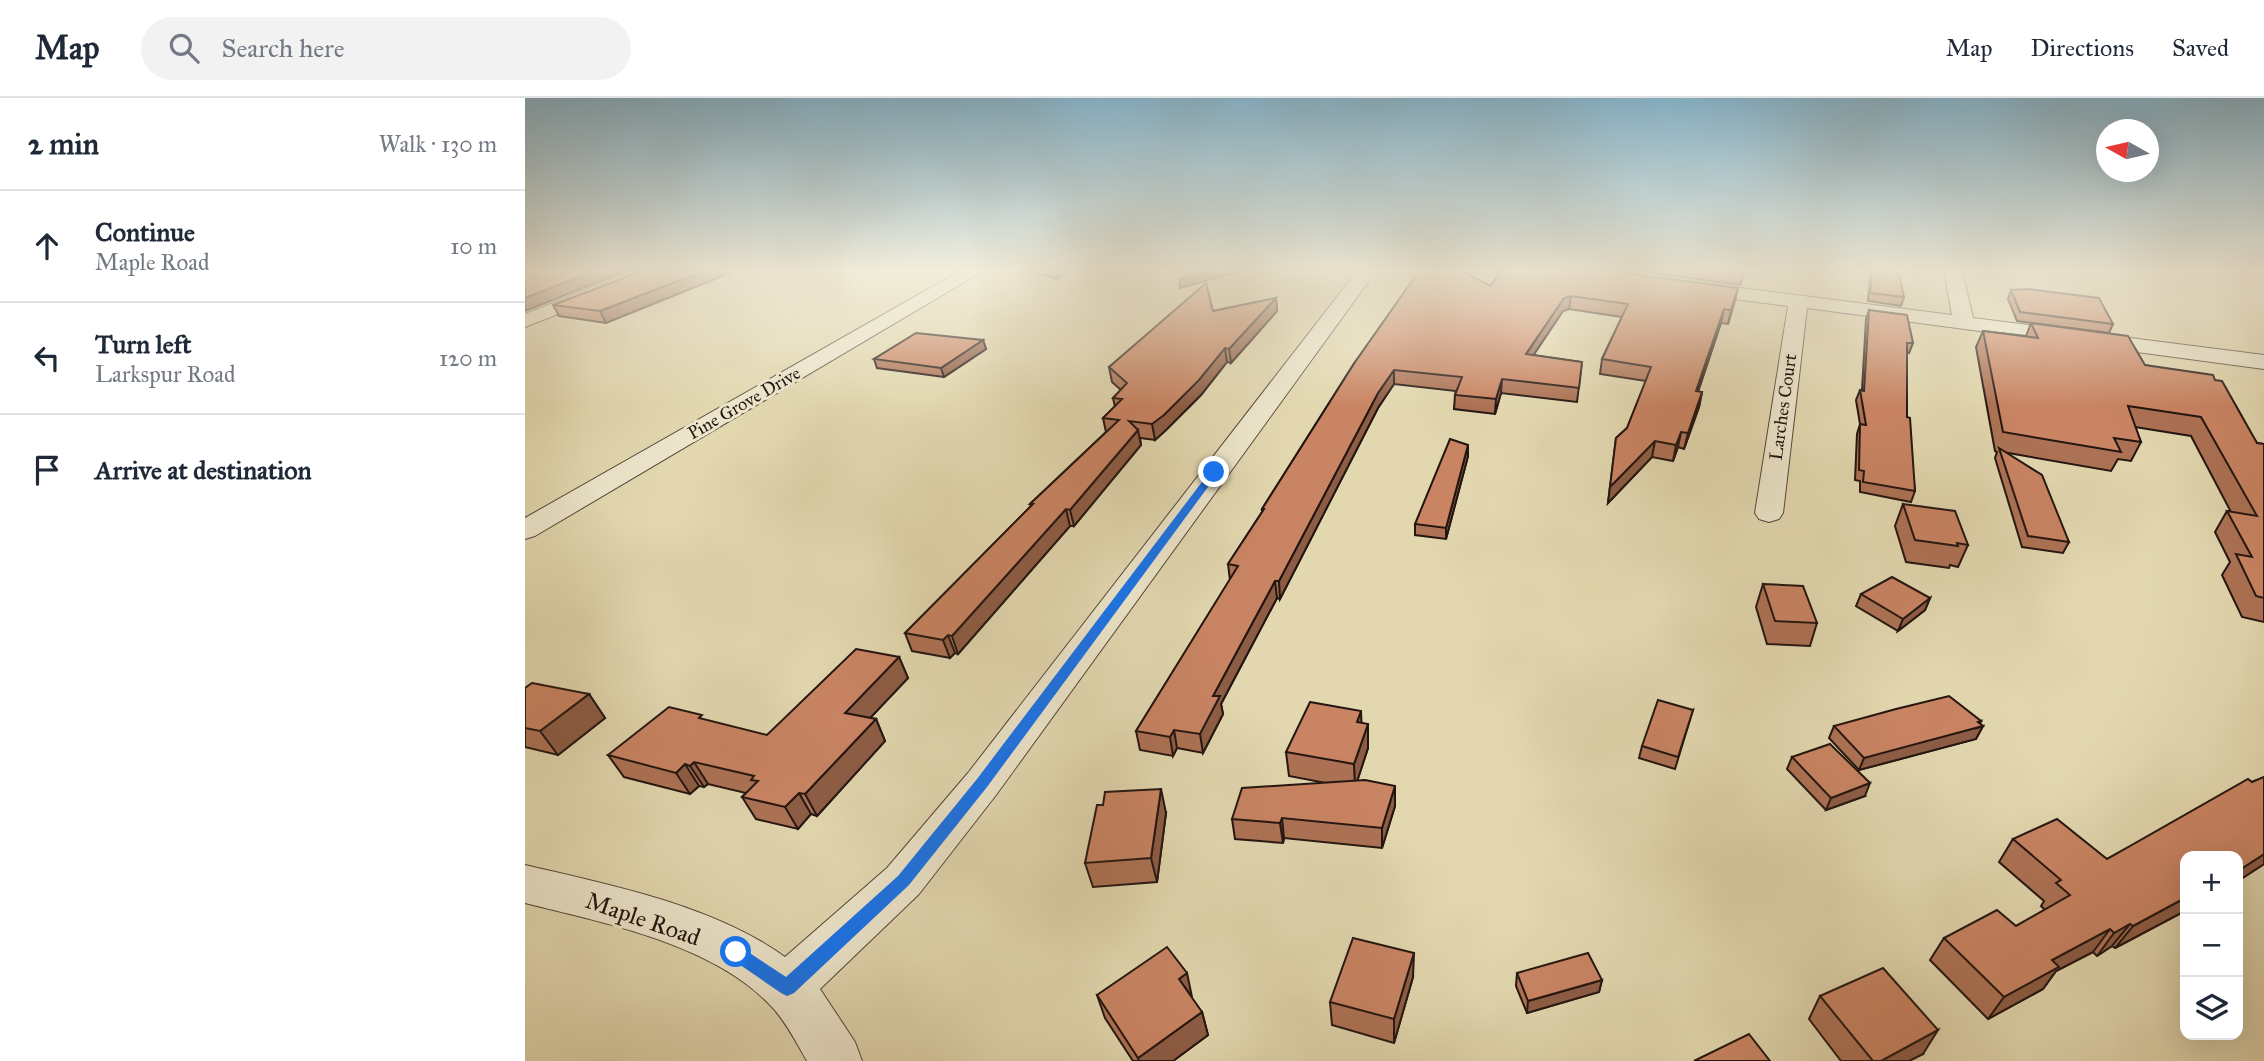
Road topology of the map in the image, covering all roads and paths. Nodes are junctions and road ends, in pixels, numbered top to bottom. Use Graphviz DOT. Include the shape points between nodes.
graph roads {
  1 [pos="896,316"];
  2 [pos="1333,316"];
  3 [pos="1796,316"];
  4 [pos="1908,316"];
  5 [pos="1963,316"];
  6 [pos="1964,323"];
  7 [pos="2263,362"];
  8 [pos="1769,513"];
  9 [pos="525,530"];
  10 [pos="525,884"];
  11 [pos="787,988"];
  12 [pos="836,1061"];
  1 -- 9 [label="street, Pine Grove Drive"];
  2 -- 11 [label="street" via="904,881"];
  3 -- 8 [label="street, Larches Court"];
  4 -- 6 [label="street"];
  5 -- 6 [label="street"];
  6 -- 7 [label="street"];
  10 -- 11 [label="street, Maple Road" via="625,908 736,952"];
  11 -- 12 [label="street, Maple Road"];
}
